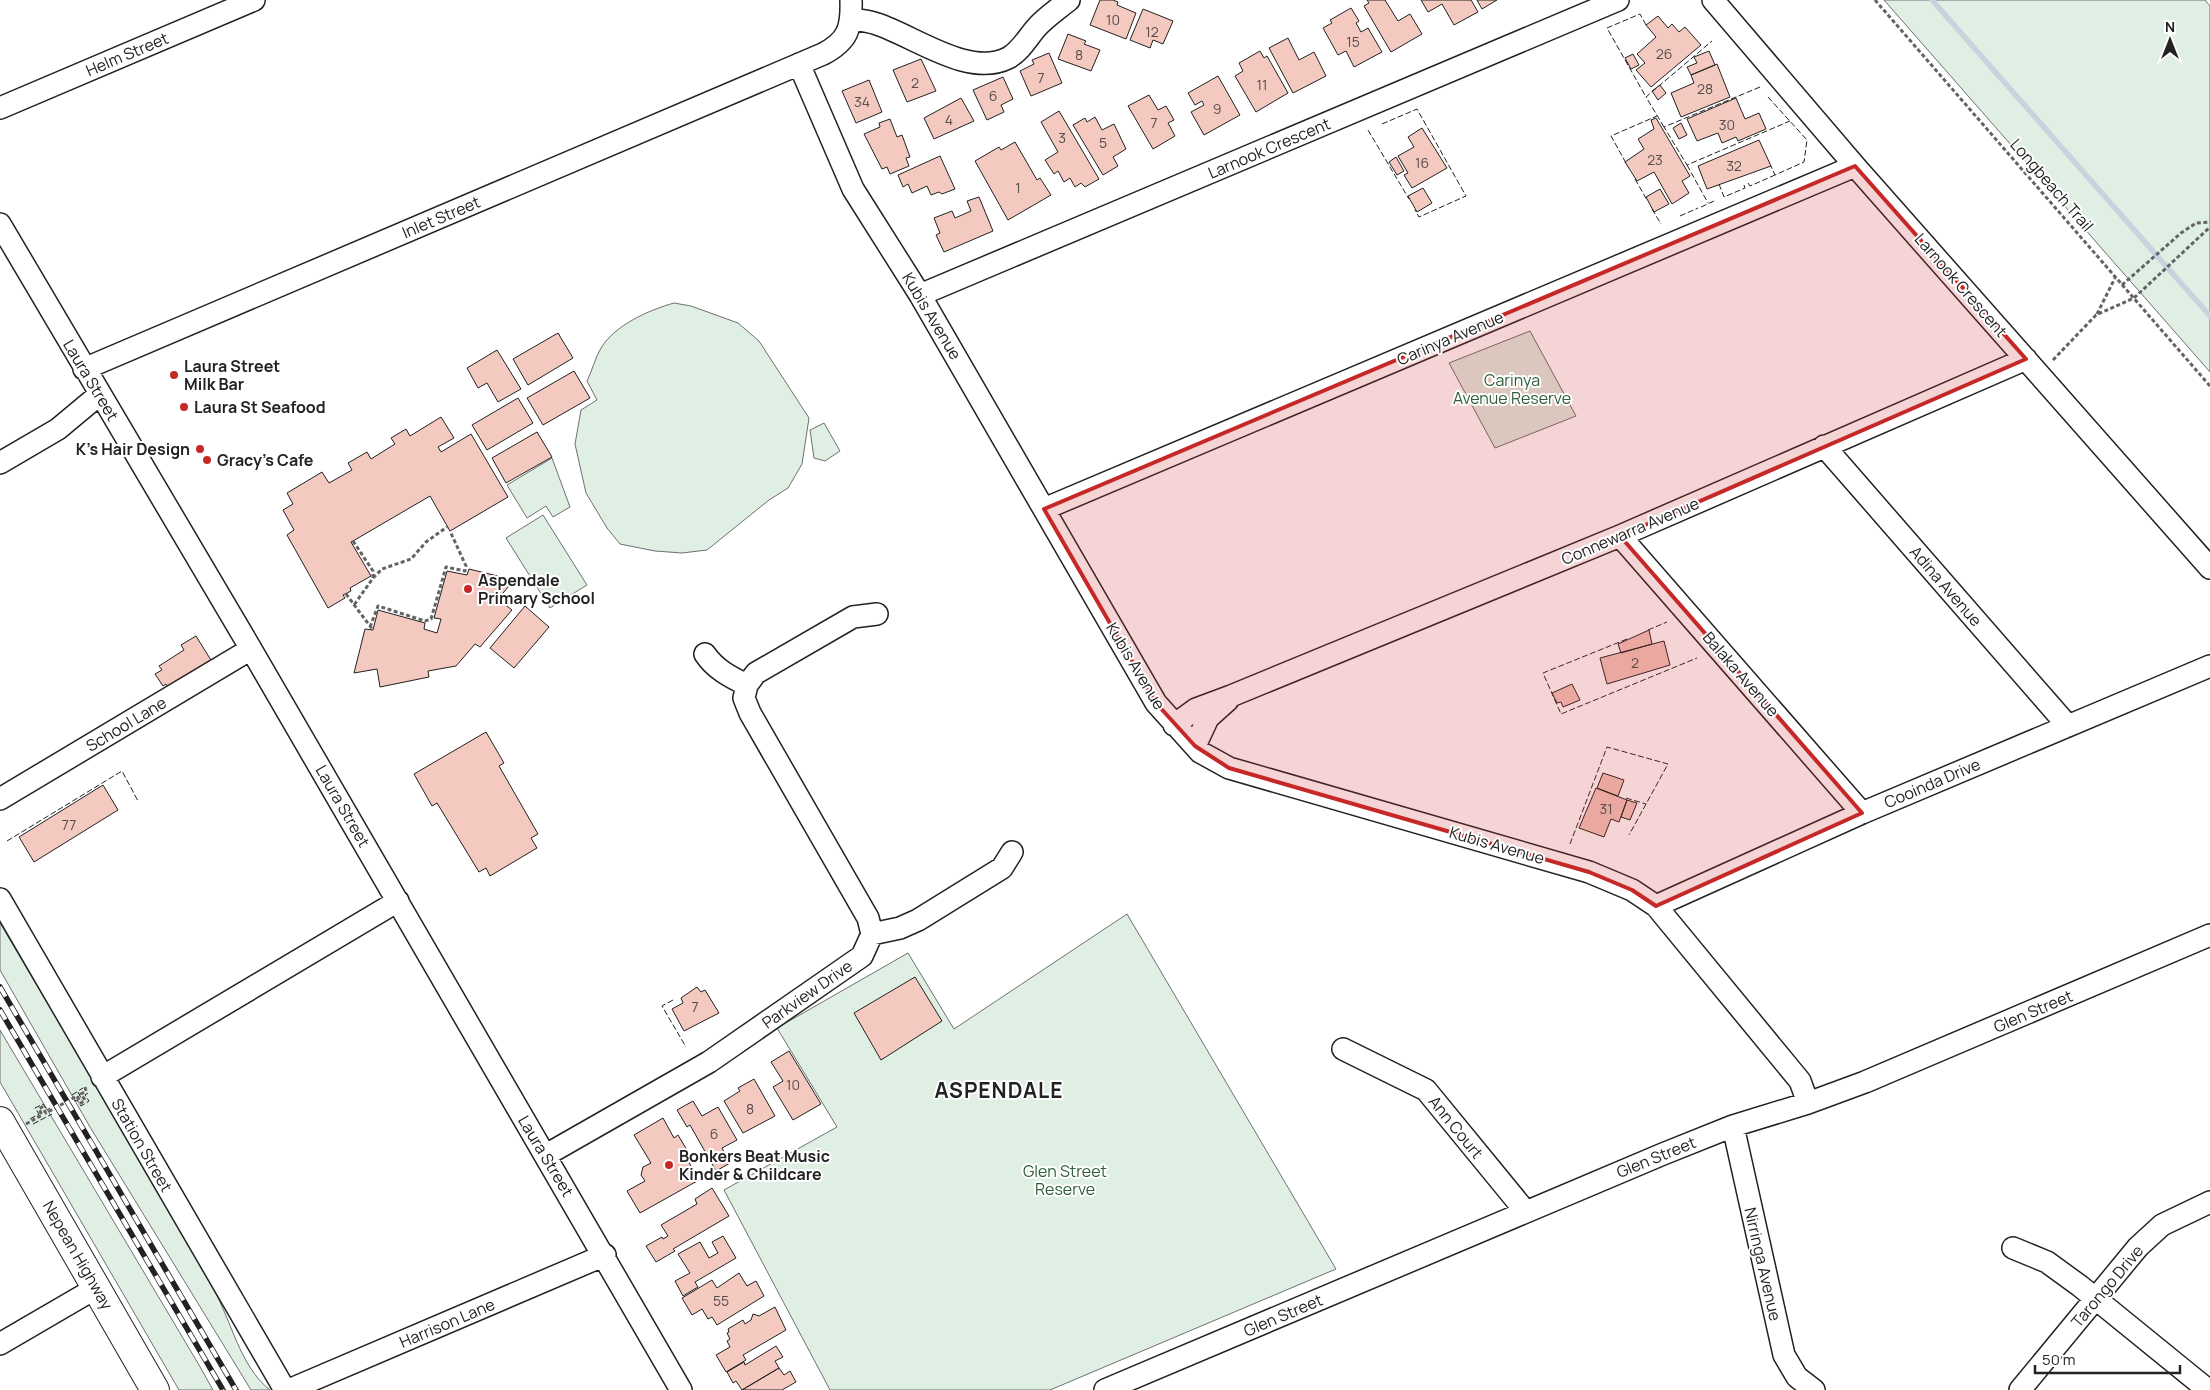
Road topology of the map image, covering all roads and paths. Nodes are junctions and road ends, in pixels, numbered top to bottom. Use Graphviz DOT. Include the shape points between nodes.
graph roads {
  1 [pos="254,0"];
  2 [pos="1069,0"];
  3 [pos="1618,0"];
  4 [pos="1713,0"];
  5 [pos="1875,0"];
  6 [pos="849,19"];
  7 [pos="799,64"];
  8 [pos="0,108"];
  9 [pos="1856,166"];
  10 [pos="2210,222"];
  11 [pos="0,224"];
  12 [pos="2210,227"];
  13 [pos="2115,278"];
  14 [pos="2122,285"];
  15 [pos="920,296"];
  16 [pos="2134,298"];
  17 [pos="2096,315"];
  18 [pos="2026,359"];
  19 [pos="2054,360"];
  20 [pos="84,369"];
  21 [pos="2210,386"];
  22 [pos="104,401"];
  23 [pos="1824,446"];
  24 [pos="0,463"];
  25 [pos="1044,510"];
  26 [pos="448,527"];
  27 [pos="450,531"];
  28 [pos="1620,536"];
  29 [pos="353,541"];
  30 [pos="2210,568"];
  31 [pos="373,578"];
  32 [pos="346,594"];
  33 [pos="354,605"];
  34 [pos="877,614"];
  35 [pos="251,649"];
  36 [pos="705,654"];
  37 [pos="2210,666"];
  38 [pos="747,685"];
  39 [pos="1231,696"];
  40 [pos="1174,725"];
  41 [pos="2068,726"];
  42 [pos="1195,746"];
  43 [pos="0,799"];
  44 [pos="1862,813"];
  45 [pos="1012,852"];
  46 [pos="0,899"];
  47 [pos="398,901"];
  48 [pos="1656,906"];
  49 [pos="872,934"];
  50 [pos="2210,935"];
  51 [pos="1343,1049"];
  52 [pos="100,1073"];
  53 [pos="1808,1103"];
  54 [pos="1733,1126"];
  55 [pos="4,1128"];
  56 [pos="546,1155"];
  57 [pos="2210,1202"];
  58 [pos="1526,1212"];
  59 [pos="2013,1248"];
  60 [pos="605,1255"];
  61 [pos="96,1288"];
  62 [pos="2094,1299"];
  63 [pos="0,1344"];
  64 [pos="155,1390"];
  65 [pos="287,1390"];
  66 [pos="682,1390"];
  67 [pos="1105,1390"];
  68 [pos="1814,1390"];
  69 [pos="2020,1390"];
  70 [pos="2208,1390"];
  1 -- 8 [label="street, Helm Street"];
  2 -- 6 [label="street" via="1041,22 1015,53 999,61 974,63 877,24"];
  3 -- 15 [label="street, Larnook Crescent"];
  4 -- 9 [label="street, Larnook Crescent"];
  5 -- 13 [label="path, Longbeach Trail"];
  6 -- 7 [label="street, Inlet Street" via="830,50"];
  7 -- 15 [label="street, Kubis Avenue" via="853,189"];
  7 -- 20 [label="street, Inlet Street"];
  9 -- 18 [label="street, Larnook Crescent"];
  9 -- 25 [label="street, Carinya Avenue"];
  10 -- 14 [label="path" via="2196,223 2181,233"];
  11 -- 20 [label="street, Laura Street"];
  12 -- 16 [label="path"];
  13 -- 14 [label="path, Longbeach Trail"];
  13 -- 17 [label="path"];
  14 -- 16 [label="path, Longbeach Trail"];
  15 -- 25 [label="street, Kubis Avenue"];
  16 -- 17 [label="path"];
  16 -- 21 [label="path, Longbeach Trail"];
  17 -- 19 [label="path"];
  18 -- 23 [label="street, Connewarra Avenue"];
  18 -- 30 [label="street, Larnook Crescent"];
  20 -- 22 [label="street, Laura Street"];
  22 -- 24 [label="street"];
  22 -- 35 [label="street, Laura Street"];
  23 -- 28 [label="street, Connewarra Avenue"];
  23 -- 41 [label="street, Adina Avenue"];
  25 -- 40 [label="street, Kubis Avenue" via="1156,703"];
  26 -- 31 [label="path" via="426,542 411,559 382,569"];
  27 -- 33 [label="path" via="466,566 465,571 446,567 432,619 425,622 378,606 371,629"];
  28 -- 39 [label="street, Connewarra Avenue"];
  28 -- 44 [label="street, Balaka Avenue"];
  29 -- 31 [label="path" via="372,567"];
  31 -- 33 [label="path"];
  32 -- 33 [label="path"];
  34 -- 38 [label="street" via="853,617 756,673"];
  35 -- 43 [label="street, School Lane"];
  35 -- 47 [label="street, Laura Street"];
  36 -- 38 [label="street" via="727,676"];
  37 -- 41 [label="street, Cooinda Drive"];
  38 -- 49 [label="street" via="744,698 750,713 868,918"];
  39 -- 40 [label="street, Connewarra Avenue" via="1196,709"];
  39 -- 42 [label="street, Connewarra Avenue" via="1208,718"];
  40 -- 42 [label="street, Kubis Avenue"];
  41 -- 44 [label="street, Cooinda Drive"];
  42 -- 48 [label="street, Kubis Avenue" via="1229,768 1590,872 1632,890"];
  44 -- 48 [label="street, Cooinda Drive"];
  45 -- 49 [label="street" via="1002,868 918,920"];
  46 -- 52 [label="street, Station Street"];
  47 -- 52 [label="street"];
  47 -- 56 [label="street, Laura Street"];
  48 -- 53 [label="street, Kubis Avenue" via="1800,1081"];
  49 -- 56 [label="street, Parkview Drive" via="862,956 709,1062"];
  50 -- 53 [label="street, Glen Street"];
  51 -- 58 [label="street, Ann Court" via="1426,1090"];
  52 -- 55 [label="path" via="83,1077 86,1091 81,1094 85,1100 81,1103 77,1096 46,1113 42,1107 38,1109 42,1115"];
  52 -- 65 [label="street, Station Street"];
  53 -- 54 [label="street, Glen Street"];
  54 -- 58 [label="street, Glen Street"];
  54 -- 68 [label="street, Nirringa Avenue" via="1784,1355 1797,1377"];
  55 -- 61 [label="highway, Nepean Highway"];
  56 -- 60 [label="street, Laura Street"];
  57 -- 62 [label="street, Tarongo Drive" via="2162,1225"];
  58 -- 67 [label="street, Glen Street"];
  59 -- 62 [label="street" via="2047,1262"];
  60 -- 65 [label="street, Harrison Lane"];
  60 -- 66 [label="street, Laura Street"];
  61 -- 63 [label="street"];
  61 -- 64 [label="highway, Nepean Highway"];
  62 -- 69 [label="street, Tarongo Drive"];
  62 -- 70 [label="street"];
}
